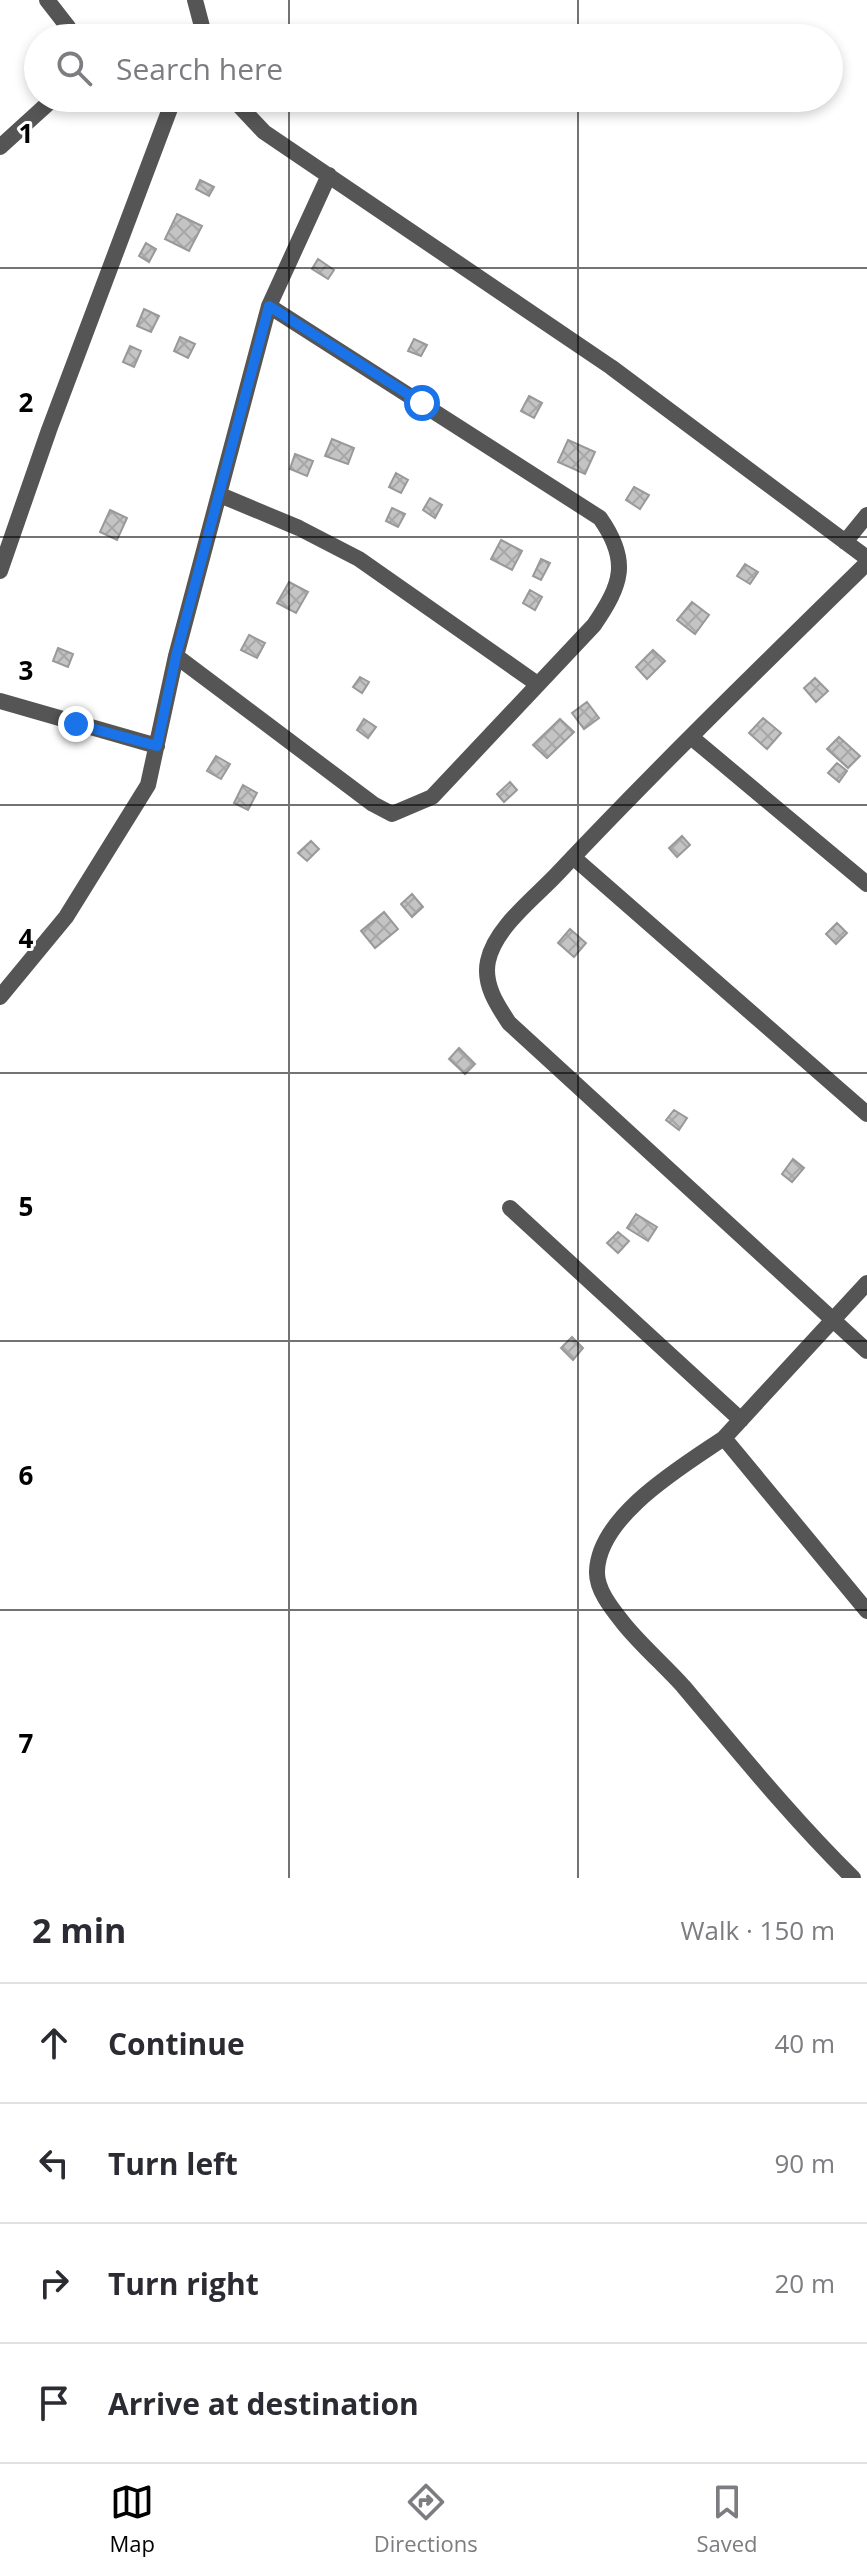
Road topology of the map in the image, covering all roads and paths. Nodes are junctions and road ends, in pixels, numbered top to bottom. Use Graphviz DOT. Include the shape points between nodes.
graph roads {
  1 [pos="47,0"];
  2 [pos="195,0"];
  3 [pos="198,21"];
  4 [pos="66,24"];
  5 [pos="197,24"];
  6 [pos="199,24"];
  7 [pos="39,112"];
  8 [pos="169,112"];
  9 [pos="245,112"];
  10 [pos="0,147"];
  11 [pos="329,175"];
  12 [pos="269,306"];
  13 [pos="220,495"];
  14 [pos="867,515"];
  15 [pos="845,542"];
  16 [pos="867,561"];
  17 [pos="0,571"];
  18 [pos="176,656"];
  19 [pos="536,683"];
  20 [pos="0,701"];
  21 [pos="691,737"];
  22 [pos="157,746"];
  23 [pos="573,857"];
  24 [pos="867,884"];
  25 [pos="0,997"];
  26 [pos="867,1114"];
  27 [pos="510,1208"];
  28 [pos="867,1283"];
  29 [pos="833,1322"];
  30 [pos="867,1351"];
  31 [pos="741,1420"];
  32 [pos="724,1438"];
  33 [pos="867,1611"];
  34 [pos="853,1878"];
  1 -- 4 [label="street"];
  2 -- 3 [label="street"];
  3 -- 5 [label="street"];
  3 -- 6 [label="street"];
  7 -- 10 [label="street"];
  8 -- 17 [label="street"];
  9 -- 11 [label="street" via="264,132"];
  11 -- 12 [label="street"];
  11 -- 15 [label="street" via="611,367"];
  12 -- 13 [label="street"];
  12 -- 19 [label="street" via="606,526 619,550 615,594 594,625"];
  13 -- 18 [label="street"];
  13 -- 19 [label="street" via="359,559"];
  14 -- 15 [label="street"];
  15 -- 16 [label="street"];
  16 -- 21 [label="street"];
  18 -- 19 [label="street" via="392,814 432,797"];
  18 -- 22 [label="street"];
  20 -- 22 [label="street"];
  21 -- 23 [label="street"];
  21 -- 24 [label="street"];
  22 -- 25 [label="street" via="148,785 116,842 66,917"];
  23 -- 26 [label="street"];
  23 -- 29 [label="street" via="499,937 488,962 494,1000 509,1023"];
  27 -- 31 [label="street"];
  28 -- 29 [label="street"];
  29 -- 30 [label="street"];
  29 -- 31 [label="street"];
  31 -- 32 [label="street"];
  32 -- 33 [label="street"];
  32 -- 34 [label="street" via="642,1495 615,1527 596,1573 625,1626"];
}
